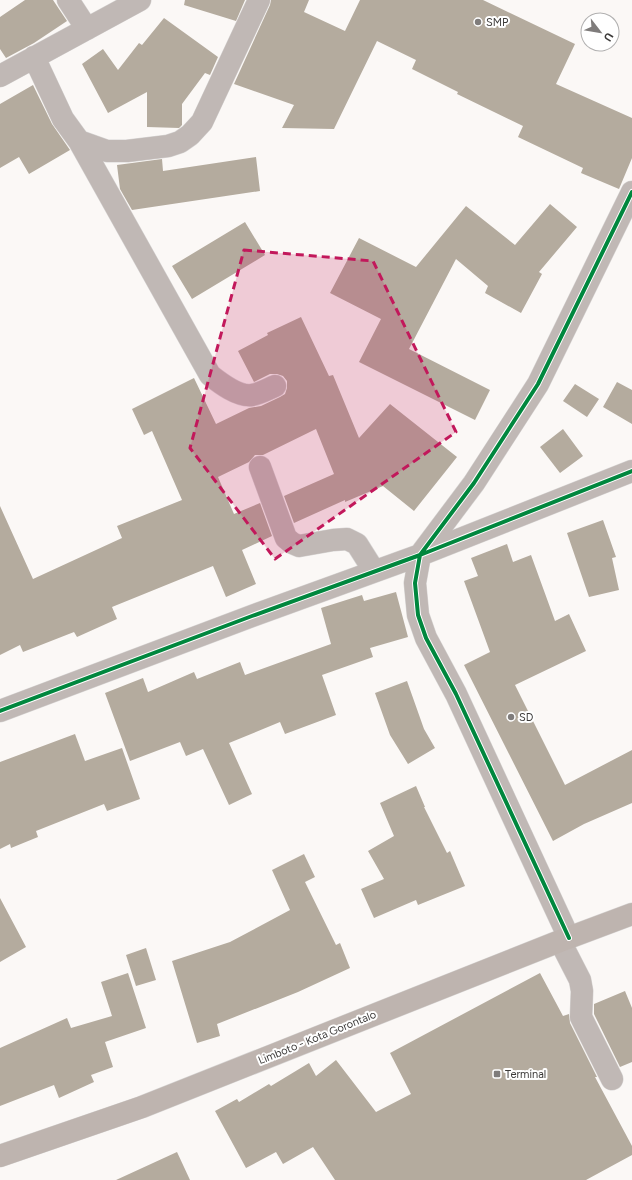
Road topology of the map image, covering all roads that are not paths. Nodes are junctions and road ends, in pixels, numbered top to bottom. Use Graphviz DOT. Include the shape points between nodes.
graph roads {
  1 [pos="68,0"];
  2 [pos="140,0"];
  3 [pos="259,0"];
  4 [pos="87,29"];
  5 [pos="34,57"];
  6 [pos="1,75"];
  7 [pos="79,141"];
  8 [pos="632,192"];
  9 [pos="275,386"];
  10 [pos="260,467"];
  11 [pos="632,471"];
  12 [pos="420,555"];
  13 [pos="374,571"];
  14 [pos="0,711"];
  15 [pos="632,914"];
  16 [pos="565,939"];
  17 [pos="612,1079"];
  18 [pos="0,1156"];
  1 -- 4 [label="street"];
  2 -- 4 [label="street"];
  3 -- 7 [label="street" via="202,122 190,135 168,146 127,151 107,151"];
  4 -- 5 [label="street"];
  5 -- 6 [label="street"];
  5 -- 7 [label="street" via="63,120"];
  7 -- 9 [label="street" via="210,375 224,386 244,395 252,395"];
  8 -- 12 [label="street" via="538,384 474,483"];
  10 -- 13 [label="street" via="286,538 299,546 347,539 357,544"];
  11 -- 12 [label="street"];
  12 -- 13 [label="street"];
  12 -- 16 [label="street" via="415,583 418,615 426,638 456,694"];
  13 -- 14 [label="street"];
  15 -- 16 [label="highway, Limboto - Kota Gorontalo"];
  16 -- 17 [label="street" via="580,980 581,1017"];
  16 -- 18 [label="highway, Limboto - Kota Gorontalo" via="142,1107"];
}
